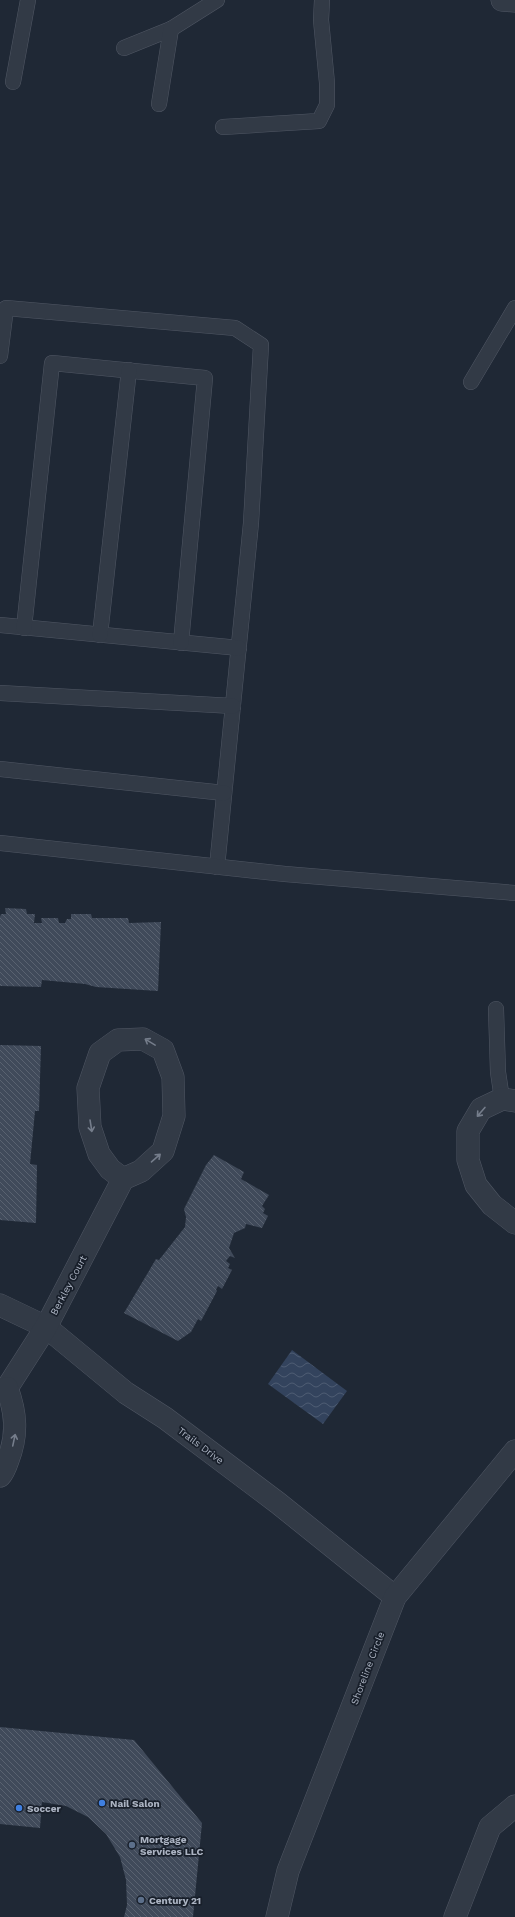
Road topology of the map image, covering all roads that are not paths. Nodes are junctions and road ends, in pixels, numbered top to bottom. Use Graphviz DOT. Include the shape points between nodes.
graph roads {
  1 [pos="28,0"];
  2 [pos="217,0"];
  3 [pos="322,0"];
  4 [pos="502,0"];
  5 [pos="515,1"];
  6 [pos="171,29"];
  7 [pos="124,48"];
  8 [pos="12,82"];
  9 [pos="159,104"];
  10 [pos="223,127"];
  11 [pos="515,308"];
  12 [pos="0,356"];
  13 [pos="129,370"];
  14 [pos="471,382"];
  15 [pos="0,625"];
  16 [pos="24,628"];
  17 [pos="100,635"];
  18 [pos="181,643"];
  19 [pos="239,648"];
  20 [pos="0,693"];
  21 [pos="232,706"];
  22 [pos="0,769"];
  23 [pos="224,792"];
  24 [pos="0,843"];
  25 [pos="217,867"];
  26 [pos="515,893"];
  27 [pos="496,1009"];
  28 [pos="508,1100"];
  29 [pos="123,1179"];
  30 [pos="515,1223"];
  31 [pos="0,1305"];
  32 [pos="46,1327"];
  33 [pos="3,1388"];
  34 [pos="515,1451"];
  35 [pos="0,1476"];
  36 [pos="395,1597"];
  37 [pos="515,1806"];
  38 [pos="277,1917"];
  39 [pos="455,1917"];
  1 -- 8 [label="lane"];
  2 -- 6 [label="lane"];
  3 -- 10 [label="lane" via="327,105 319,121"];
  4 -- 5 [label="street"];
  6 -- 7 [label="lane"];
  6 -- 9 [label="lane"];
  11 -- 14 [label="lane"];
  12 -- 19 [label="lane" via="6,308 235,328 262,345 251,523"];
  13 -- 16 [label="lane" via="52,363"];
  13 -- 17 [label="lane"];
  13 -- 18 [label="lane" via="205,378"];
  15 -- 16 [label="lane"];
  16 -- 17 [label="lane"];
  17 -- 18 [label="lane"];
  18 -- 19 [label="lane"];
  19 -- 21 [label="lane"];
  20 -- 21 [label="lane"];
  21 -- 23 [label="lane"];
  22 -- 23 [label="lane"];
  23 -- 25 [label="lane"];
  24 -- 25 [label="lane"];
  25 -- 26 [label="lane"];
  27 -- 28 [label="lane" via="498,1072"];
  28 -- 30 [label="street, one-way" via="481,1109 468,1131 468,1160 476,1185 492,1205"];
  29 -- 29 [label="street, one-way" via="141,1170 163,1151 174,1116 173,1077 163,1050 143,1039 118,1040 100,1053 88,1088 90,1127 99,1154 110,1169"];
  29 -- 32 [label="street, Berkley Court"];
  31 -- 32 [label="street, Trails Drive"];
  32 -- 33 [label="street, Berkley Court"];
  32 -- 36 [label="street, Trails Drive" via="126,1393 165,1418 260,1489"];
  35 -- 33 [label="street, Berkley Court, one-way" via="16,1434 12,1404"];
  34 -- 36 [label="street, Shoreline Circle"];
  36 -- 38 [label="street, Shoreline Circle" via="288,1871"];
  37 -- 39 [label="street" via="490,1827"];
}
